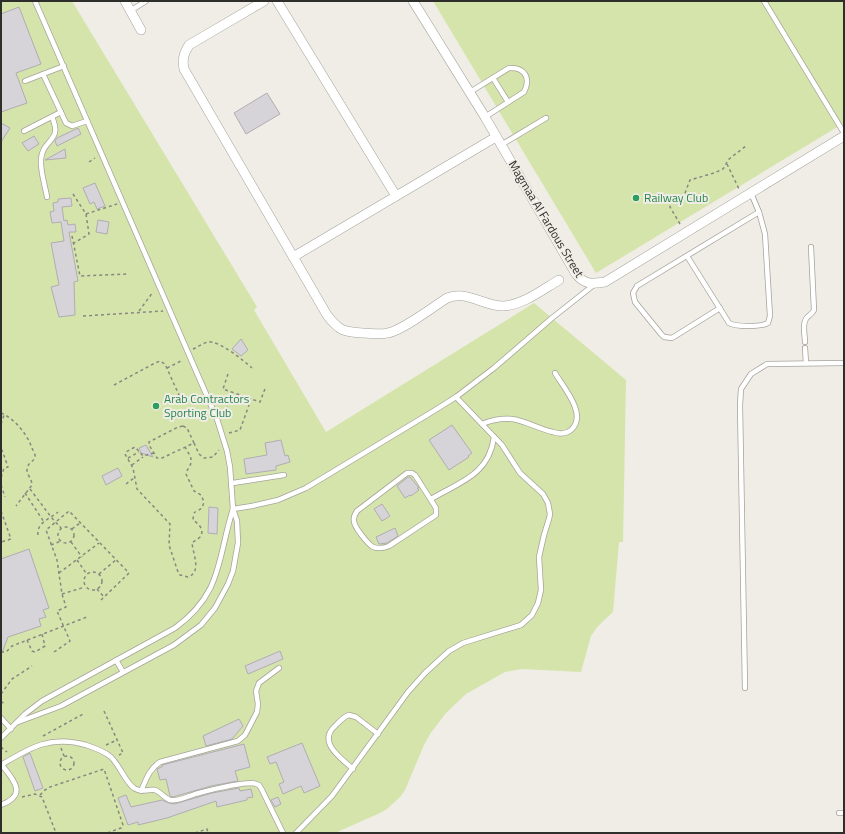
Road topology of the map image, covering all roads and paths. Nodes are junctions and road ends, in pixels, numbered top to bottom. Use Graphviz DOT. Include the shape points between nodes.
graph roads {
  1 [pos="35,1"];
  2 [pos="125,1"];
  3 [pos="146,1"];
  4 [pos="264,1"];
  5 [pos="277,1"];
  6 [pos="413,1"];
  7 [pos="764,1"];
  8 [pos="130,10"];
  9 [pos="141,30"];
  10 [pos="64,66"];
  11 [pos="43,74"];
  12 [pos="493,78"];
  13 [pos="25,81"];
  14 [pos="470,92"];
  15 [pos="508,102"];
  16 [pos="61,112"];
  17 [pos="52,116"];
  18 [pos="485,117"];
  19 [pos="546,118"];
  20 [pos="87,121"];
  21 [pos="24,131"];
  22 [pos="844,135"];
  23 [pos="499,141"];
  24 [pos="746,146"];
  25 [pos="727,164"];
  26 [pos="73,194"];
  27 [pos="747,195"];
  28 [pos="396,196"];
  29 [pos="47,197"];
  30 [pos="123,202"];
  31 [pos="759,212"];
  32 [pos="86,214"];
  33 [pos="686,233"];
  34 [pos="72,236"];
  35 [pos="74,243"];
  36 [pos="811,247"];
  37 [pos="687,256"];
  38 [pos="293,257"];
  39 [pos="127,274"];
  40 [pos="558,280"];
  41 [pos="158,283"];
  42 [pos="596,283"];
  43 [pos="720,308"];
  44 [pos="170,310"];
  45 [pos="138,312"];
  46 [pos="83,316"];
  47 [pos="805,342"];
  48 [pos="805,348"];
  49 [pos="189,354"];
  50 [pos="806,363"];
  51 [pos="844,363"];
  52 [pos="167,368"];
  53 [pos="252,368"];
  54 [pos="555,373"];
  55 [pos="228,374"];
  56 [pos="202,384"];
  57 [pos="114,385"];
  58 [pos="266,386"];
  59 [pos="234,393"];
  60 [pos="456,397"];
  61 [pos="249,406"];
  62 [pos="1,414"];
  63 [pos="4,415"];
  64 [pos="217,419"];
  65 [pos="1,424"];
  66 [pos="482,424"];
  67 [pos="223,435"];
  68 [pos="494,437"];
  69 [pos="225,442"];
  70 [pos="194,443"];
  71 [pos="185,447"];
  72 [pos="1,450"];
  73 [pos="139,452"];
  74 [pos="154,453"];
  75 [pos="143,456"];
  76 [pos="128,458"];
  77 [pos="132,465"];
  78 [pos="284,475"];
  79 [pos="1,478"];
  80 [pos="134,478"];
  81 [pos="1,484"];
  82 [pos="126,484"];
  83 [pos="232,484"];
  84 [pos="30,489"];
  85 [pos="26,493"];
  86 [pos="5,497"];
  87 [pos="431,499"];
  88 [pos="16,506"];
  89 [pos="234,509"];
  90 [pos="1,511"];
  91 [pos="58,512"];
  92 [pos="51,517"];
  93 [pos="44,522"];
  94 [pos="55,522"];
  95 [pos="80,524"];
  96 [pos="61,528"];
  97 [pos="72,529"];
  98 [pos="38,535"];
  99 [pos="61,541"];
  100 [pos="1,542"];
  101 [pos="71,542"];
  102 [pos="99,543"];
  103 [pos="51,546"];
  104 [pos="82,557"];
  105 [pos="117,559"];
  106 [pos="77,560"];
  107 [pos="59,573"];
  108 [pos="87,574"];
  109 [pos="99,574"];
  110 [pos="85,586"];
  111 [pos="98,589"];
  112 [pos="62,594"];
  113 [pos="104,597"];
  114 [pos="101,600"];
  115 [pos="88,617"];
  116 [pos="64,626"];
  117 [pos="42,634"];
  118 [pos="27,640"];
  119 [pos="1,652"];
  120 [pos="54,652"];
  121 [pos="116,660"];
  122 [pos="32,666"];
  123 [pos="279,668"];
  124 [pos="123,672"];
  125 [pos="745,688"];
  126 [pos="1,694"];
  127 [pos="1,701"];
  128 [pos="1,706"];
  129 [pos="104,711"];
  130 [pos="85,713"];
  131 [pos="1,718"];
  132 [pos="18,722"];
  133 [pos="11,728"];
  134 [pos="378,734"];
  135 [pos="1,738"];
  136 [pos="117,740"];
  137 [pos="42,743"];
  138 [pos="96,749"];
  139 [pos="109,756"];
  140 [pos="1,764"];
  141 [pos="63,768"];
  142 [pos="353,769"];
  143 [pos="141,791"];
  144 [pos="40,795"];
  145 [pos="12,800"];
  146 [pos="1,805"];
  147 [pos="56,833"];
  148 [pos="107,833"];
  149 [pos="194,833"];
  150 [pos="208,833"];
  151 [pos="282,833"];
  152 [pos="296,833"];
  1 -- 10 [label="lane"];
  2 -- 8 [label="street"];
  3 -- 8 [label="lane"];
  4 -- 38 [label="street" via="189,45 184,52 184,70"];
  5 -- 28 [label="street"];
  6 -- 14 [label="street, Magmaa Al Fardous Street"];
  7 -- 22 [label="lane"];
  8 -- 9 [label="street"];
  10 -- 11 [label="lane"];
  10 -- 20 [label="lane"];
  11 -- 13 [label="lane"];
  11 -- 16 [label="lane"];
  12 -- 14 [label="lane"];
  12 -- 15 [label="lane"];
  12 -- 15 [label="lane" via="509,68 523,71 527,78 524,92"];
  14 -- 18 [label="street, Magmaa Al Fardous Street"];
  15 -- 18 [label="lane"];
  16 -- 17 [label="lane"];
  16 -- 20 [label="lane" via="70,126"];
  17 -- 21 [label="lane"];
  17 -- 29 [label="lane" via="56,131 43,151 41,160"];
  18 -- 23 [label="street, Magmaa Al Fardous Street"];
  19 -- 23 [label="lane"];
  20 -- 30 [label="lane"];
  22 -- 27 [label="street, Magmaa Al Fardous Street"];
  23 -- 28 [label="street"];
  23 -- 42 [label="street, Magmaa Al Fardous Street" via="576,274 587,283"];
  24 -- 25 [label="path" via="729,159"];
  25 -- 27 [label="path"];
  25 -- 33 [label="path" via="714,173 690,180 685,193 670,202 670,207"];
  26 -- 32 [label="path"];
  27 -- 31 [label="lane"];
  27 -- 33 [label="street, Magmaa Al Fardous Street"];
  28 -- 38 [label="street"];
  30 -- 32 [label="path"];
  30 -- 41 [label="lane"];
  31 -- 37 [label="lane"];
  31 -- 43 [label="lane" via="765,234 770,320 765,325 735,326 729,322"];
  32 -- 35 [label="path" via="89,234"];
  33 -- 42 [label="street, Magmaa Al Fardous Street" via="605,282"];
  34 -- 35 [label="path"];
  35 -- 39 [label="path" via="80,276"];
  36 -- 47 [label="lane" via="814,310 805,321"];
  37 -- 43 [label="lane"];
  37 -- 43 [label="lane" via="637,286 633,299 661,334 668,338"];
  38 -- 40 [label="street" via="327,316 335,326 350,332 394,332 452,296 467,296 498,305 516,304"];
  41 -- 44 [label="lane"];
  41 -- 45 [label="path"];
  42 -- 60 [label="lane"];
  44 -- 45 [label="path"];
  44 -- 49 [label="lane"];
  45 -- 46 [label="path"];
  48 -- 50 [label="lane"];
  49 -- 52 [label="path"];
  49 -- 53 [label="path" via="212,342 232,352"];
  49 -- 56 [label="lane"];
  50 -- 51 [label="lane"];
  50 -- 125 [label="lane" via="767,364 752,374 742,389 740,405"];
  52 -- 56 [label="path" via="183,404 193,398"];
  52 -- 57 [label="path" via="163,362 157,361"];
  54 -- 66 [label="lane" via="578,412 578,420 568,432 561,434 513,419"];
  55 -- 59 [label="path" via="223,389"];
  56 -- 64 [label="lane"];
  58 -- 59 [label="path" via="260,402"];
  59 -- 64 [label="path" via="223,416"];
  60 -- 66 [label="lane"];
  60 -- 89 [label="lane" via="306,488 278,500"];
  61 -- 67 [label="path" via="240,430"];
  62 -- 63 [label="path"];
  63 -- 65 [label="path"];
  63 -- 84 [label="path" via="21,430 35,455 27,470 32,481"];
  64 -- 67 [label="lane"];
  66 -- 68 [label="lane"];
  67 -- 69 [label="lane"];
  68 -- 87 [label="lane" via="488,458 476,473"];
  68 -- 134 [label="lane" via="507,451 520,473 546,498 550,508 539,557 541,590 538,603 532,615 521,625 469,640 449,652 416,682"];
  69 -- 70 [label="path" via="215,455 207,459 200,454"];
  69 -- 83 [label="lane"];
  70 -- 71 [label="path"];
  70 -- 74 [label="path" via="186,428 178,427 150,441 149,445"];
  71 -- 74 [label="path" via="160,459"];
  71 -- 80 [label="path" via="192,461 186,474 204,502 202,508 193,513 194,520 202,531 200,537 192,543 196,568 191,576 184,576 178,572 169,545 170,524 140,493"];
  72 -- 79 [label="path" via="8,467 4,468"];
  73 -- 75 [label="path"];
  73 -- 76 [label="path"];
  73 -- 76 [label="path" via="133,447 126,453"];
  74 -- 75 [label="path"];
  75 -- 77 [label="path"];
  76 -- 77 [label="path"];
  77 -- 80 [label="path"];
  78 -- 83 [label="lane"];
  80 -- 82 [label="path"];
  81 -- 86 [label="path"];
  83 -- 89 [label="lane"];
  84 -- 85 [label="path"];
  84 -- 92 [label="path"];
  85 -- 88 [label="path"];
  85 -- 93 [label="path"];
  87 -- 87 [label="lane" via="415,475 407,473 356,512 353,519 372,546 386,548 436,515 436,508"];
  89 -- 121 [label="lane" via="216,576 200,606 175,628"];
  89 -- 124 [label="lane" via="238,532 237,553 228,584 215,608 201,625 184,639"];
  90 -- 100 [label="path" via="11,539"];
  91 -- 92 [label="path"];
  92 -- 93 [label="path"];
  92 -- 94 [label="path"];
  93 -- 98 [label="path" via="39,526"];
  94 -- 95 [label="path" via="68,511"];
  94 -- 96 [label="path"];
  94 -- 103 [label="path" via="46,530"];
  95 -- 97 [label="path"];
  95 -- 102 [label="path"];
  96 -- 97 [label="path"];
  96 -- 99 [label="path" via="58,533"];
  97 -- 101 [label="path" via="74,534"];
  99 -- 101 [label="path"];
  99 -- 103 [label="path"];
  101 -- 104 [label="path"];
  102 -- 104 [label="path"];
  102 -- 105 [label="path"];
  103 -- 107 [label="path"];
  104 -- 106 [label="path"];
  105 -- 109 [label="path"];
  105 -- 113 [label="path" via="129,573"];
  106 -- 107 [label="path"];
  106 -- 108 [label="path"];
  107 -- 112 [label="path"];
  108 -- 109 [label="path"];
  108 -- 110 [label="path" via="83,580"];
  109 -- 111 [label="path" via="102,583"];
  110 -- 111 [label="path" via="91,590"];
  110 -- 112 [label="path"];
  111 -- 113 [label="path"];
  112 -- 116 [label="path" via="66,607 57,611"];
  113 -- 114 [label="path"];
  115 -- 116 [label="path"];
  116 -- 117 [label="path"];
  116 -- 120 [label="path" via="70,641"];
  117 -- 118 [label="path"];
  117 -- 118 [label="path" via="45,646 35,652"];
  118 -- 119 [label="path" via="12,646 6,652"];
  121 -- 124 [label="lane"];
  121 -- 132 [label="lane" via="42,701"];
  122 -- 126 [label="path" via="12,679"];
  123 -- 143 [label="lane" via="259,683 256,691 257,712 241,739 156,764 149,772"];
  124 -- 132 [label="lane" via="61,706"];
  127 -- 128 [label="path"];
  129 -- 136 [label="path"];
  130 -- 137 [label="path" via="42,737"];
  131 -- 133 [label="lane"];
  132 -- 133 [label="lane"];
  133 -- 135 [label="lane"];
  134 -- 142 [label="lane"];
  134 -- 142 [label="lane" via="356,717 349,715 330,732 329,745"];
  136 -- 138 [label="path"];
  136 -- 139 [label="path" via="123,753"];
  137 -- 138 [label="lane" via="71,742"];
  137 -- 140 [label="lane"];
  138 -- 139 [label="lane"];
  139 -- 143 [label="lane" via="130,785"];
  140 -- 145 [label="lane" via="16,784 16,795"];
  141 -- 141 [label="path" via="68,770 72,767 71,758 62,758 60,764"];
  142 -- 152 [label="lane" via="321,809"];
  143 -- 151 [label="lane" via="156,791 168,800 173,800 205,791 256,783 262,790"];
  144 -- 145 [label="path"];
  144 -- 147 [label="path" via="44,799"];
  144 -- 148 [label="path" via="50,787 104,768 123,825"];
  145 -- 146 [label="lane"];
  149 -- 150 [label="path" via="207,829"];
}
